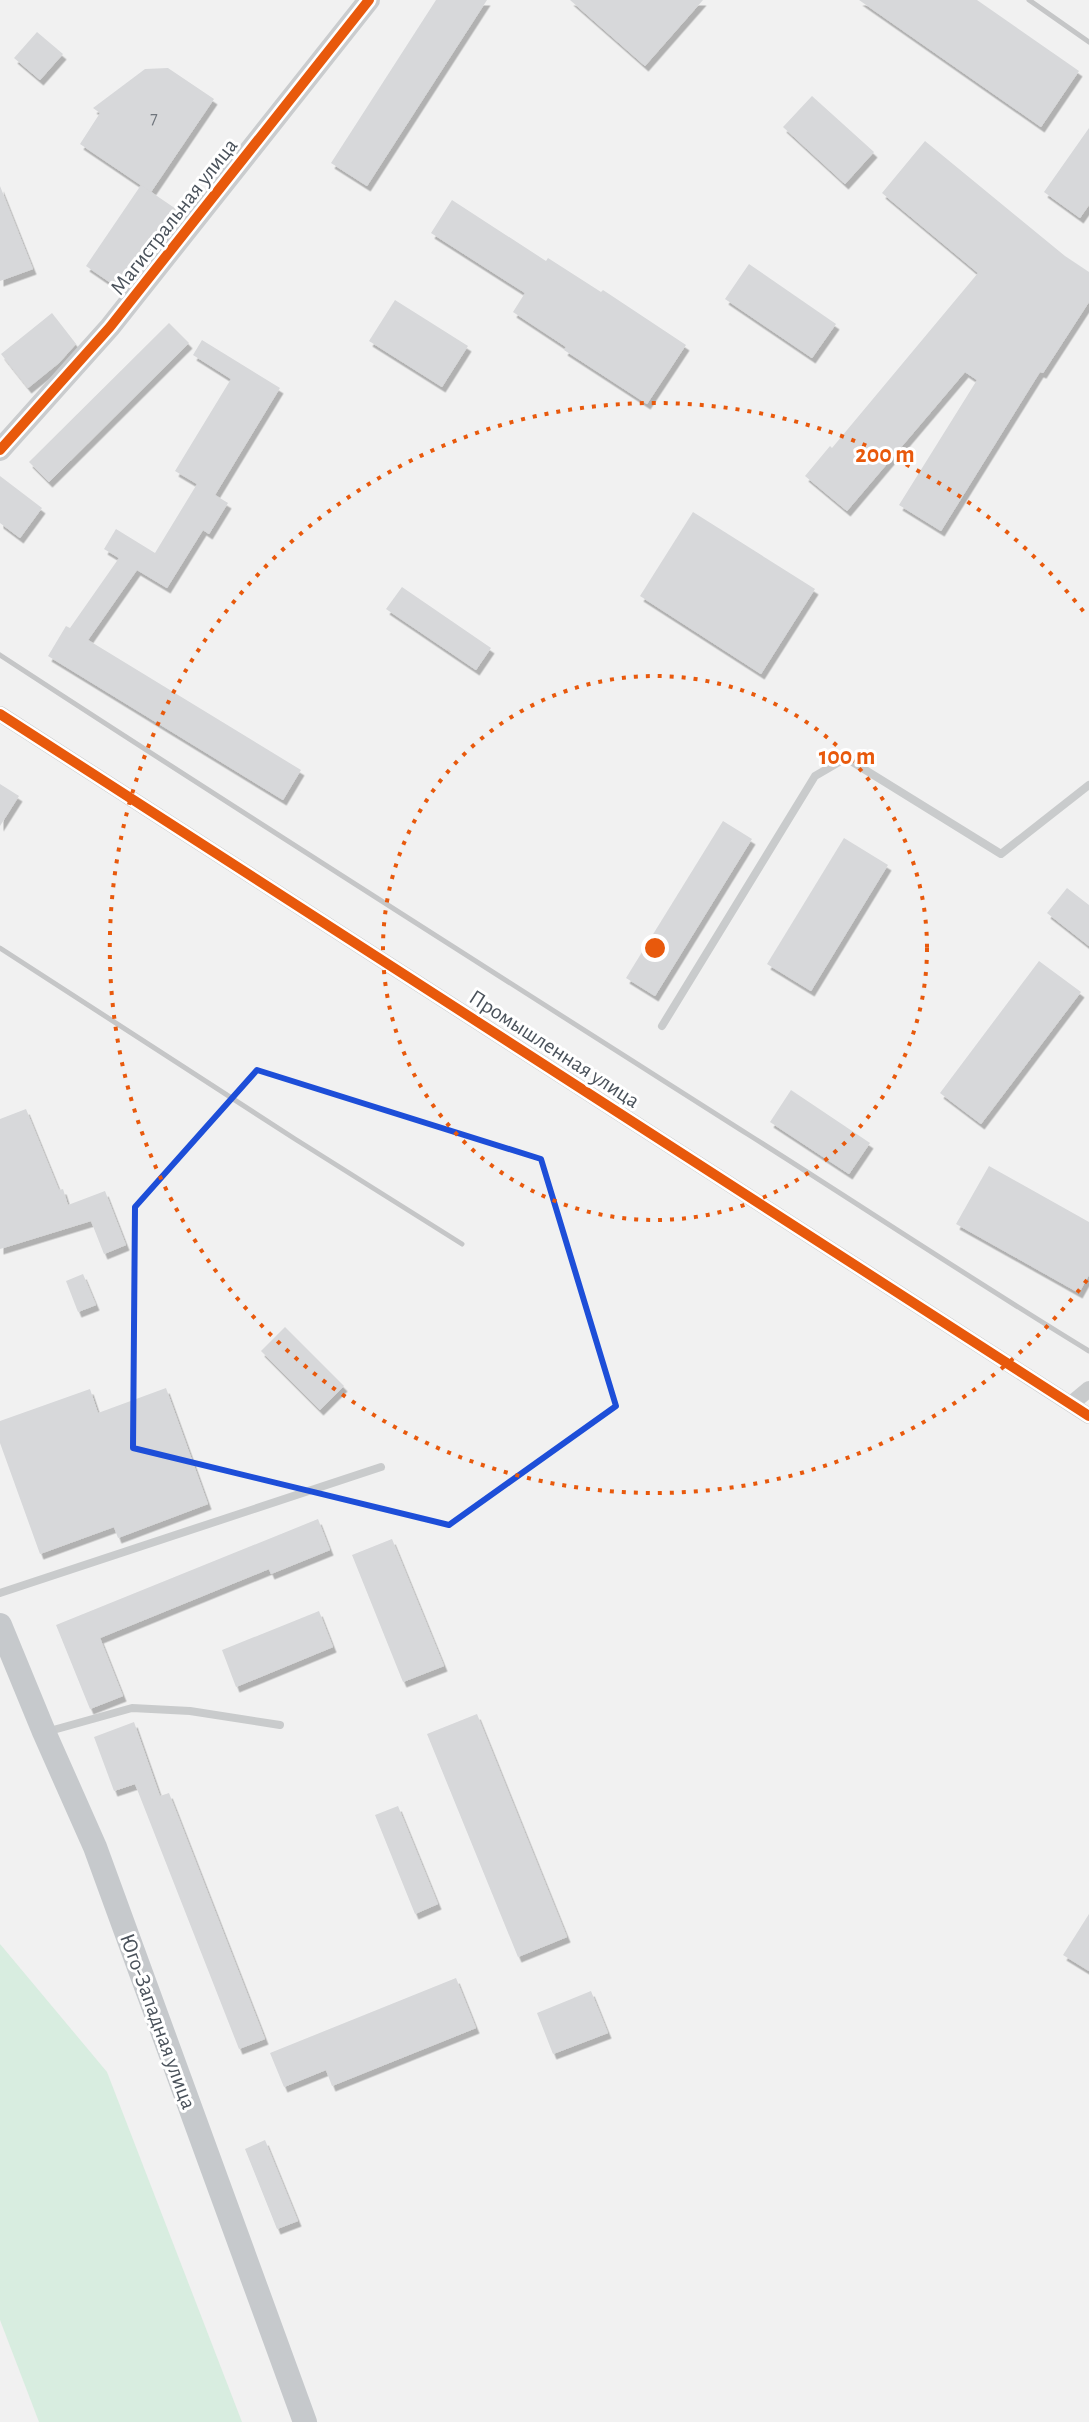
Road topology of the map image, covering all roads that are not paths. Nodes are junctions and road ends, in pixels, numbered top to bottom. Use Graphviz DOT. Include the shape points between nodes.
graph roads {
  1 [pos="369,0"];
  2 [pos="0,450"];
  3 [pos="0,714"];
  4 [pos="1089,785"];
  5 [pos="662,1026"];
  6 [pos="1089,1389"];
  7 [pos="1071,1404"];
  8 [pos="1089,1416"];
  9 [pos="381,1467"];
  10 [pos="0,1593"];
  11 [pos="0,1625"];
  12 [pos="280,1725"];
  13 [pos="44,1732"];
  14 [pos="305,2422"];
  1 -- 2 [label="street, Магистральная улица" via="110,327"];
  3 -- 7 [label="street, Промышленная улица"];
  4 -- 5 [label="lane" via="1001,854 846,758 815,776"];
  6 -- 7 [label="street"];
  7 -- 8 [label="street, Промышленная улица"];
  9 -- 10 [label="lane"];
  11 -- 13 [label="main road, Юго-Западная улица"];
  12 -- 13 [label="lane" via="132,1708"];
  13 -- 14 [label="main road, Юго-Западная улица" via="95,1847"];
}
